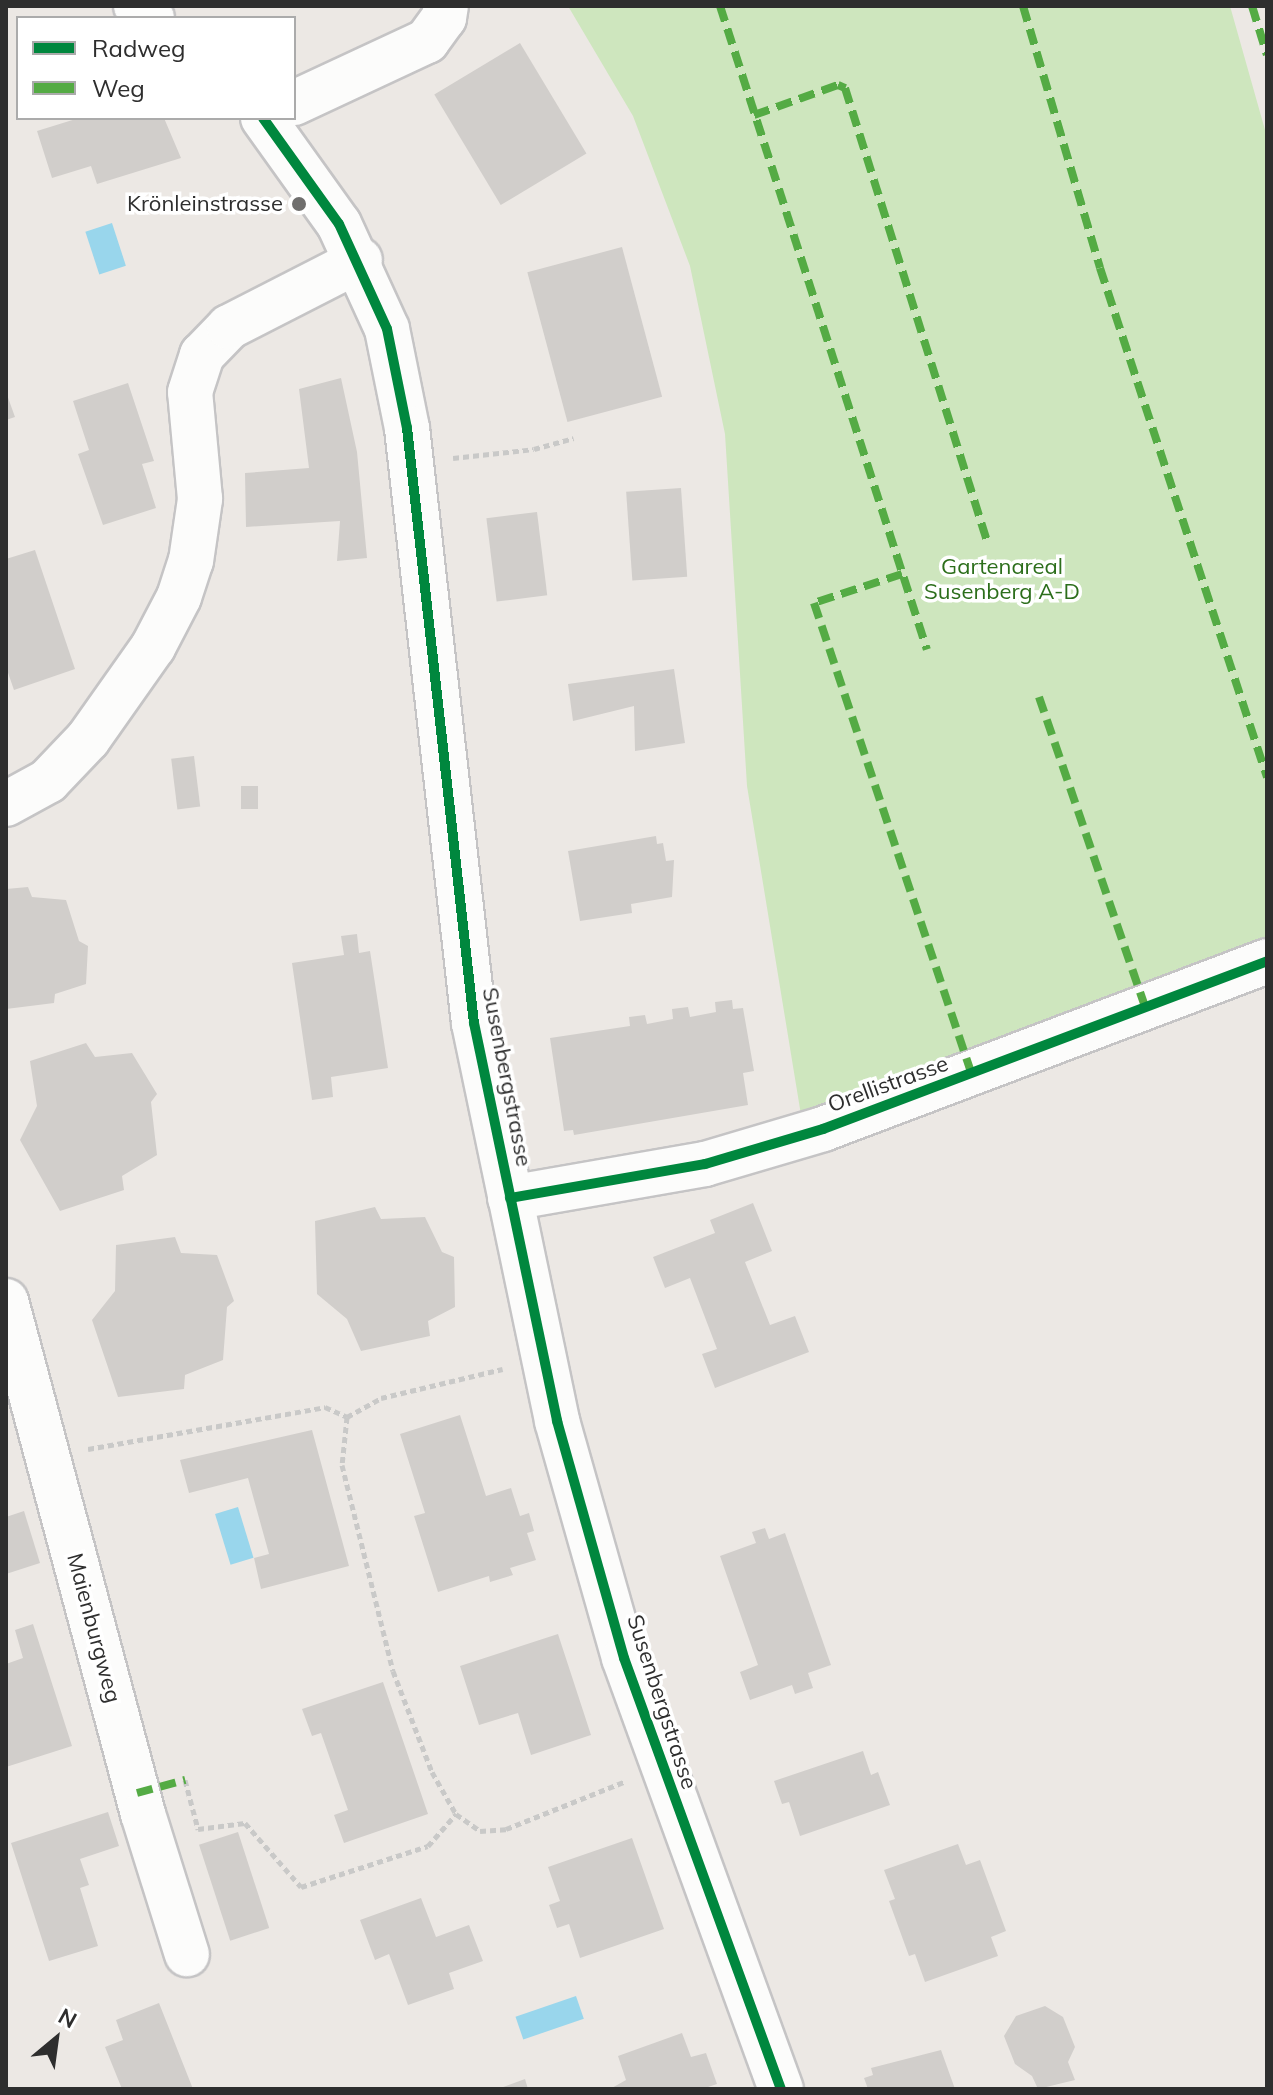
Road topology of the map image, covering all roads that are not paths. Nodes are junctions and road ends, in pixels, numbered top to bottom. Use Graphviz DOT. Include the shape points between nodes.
graph roads {
  1 [pos="446,6"];
  2 [pos="296,104"];
  3 [pos="277,120"];
  4 [pos="360,260"];
  5 [pos="6,804"];
  6 [pos="1267,961"];
  7 [pos="510,1198"];
  8 [pos="6,1301"];
  9 [pos="187,1954"];
  10 [pos="781,2089"];
  1 -- 2 [label="street" via="427,41"];
  3 -- 4 [label="street, Susenbergstrasse"];
  4 -- 5 [label="street" via="229,327 202,355 190,392 200,472 199,515 179,597 153,647 88,739 48,781"];
  4 -- 7 [label="street, Susenbergstrasse" via="401,384 474,1023"];
  6 -- 7 [label="street, Orellistrasse" via="823,1129 705,1164"];
  7 -- 10 [label="street, Susenbergstrasse" via="557,1421 624,1658"];
  8 -- 9 [label="street, Maienburgweg" via="143,1814"];
}
